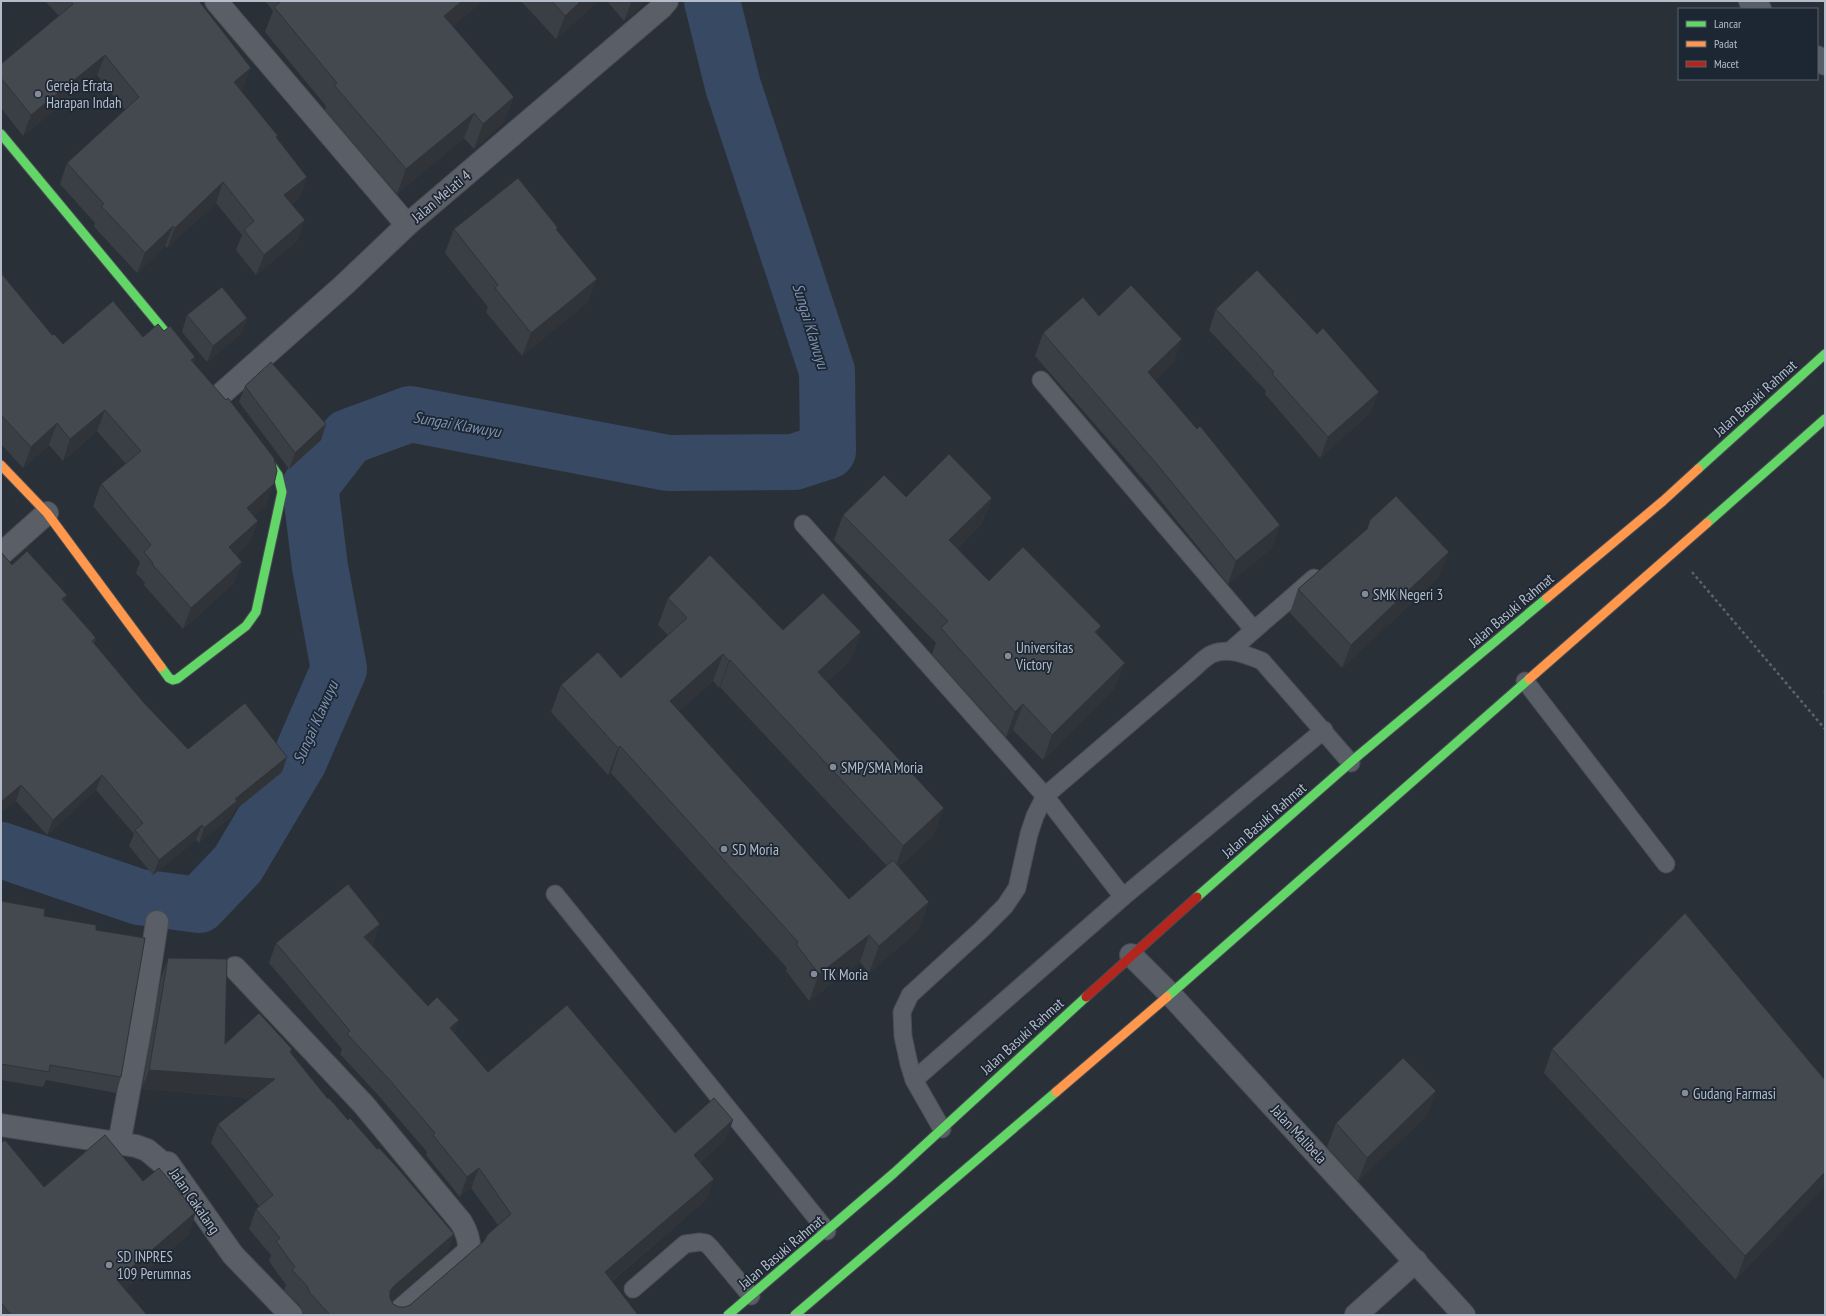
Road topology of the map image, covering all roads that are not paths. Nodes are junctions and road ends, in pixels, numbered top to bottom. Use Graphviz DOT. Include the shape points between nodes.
graph roads {
  1 [pos="216,1"];
  2 [pos="667,1"];
  3 [pos="1750,1"];
  4 [pos="1759,8"];
  5 [pos="1,134"];
  6 [pos="407,225"];
  7 [pos="1825,354"];
  8 [pos="188,360"];
  9 [pos="1041,380"];
  10 [pos="219,396"];
  11 [pos="1825,419"];
  12 [pos="253,440"];
  13 [pos="1,465"];
  14 [pos="47,513"];
  15 [pos="803,524"];
  16 [pos="1,554"];
  17 [pos="1323,570"];
  18 [pos="1254,630"];
  19 [pos="1230,651"];
  20 [pos="1525,680"];
  21 [pos="1324,730"];
  22 [pos="1351,763"];
  23 [pos="1045,796"];
  24 [pos="1666,864"];
  25 [pos="555,894"];
  26 [pos="1123,897"];
  27 [pos="157,922"];
  28 [pos="1131,955"];
  29 [pos="235,968"];
  30 [pos="1170,994"];
  31 [pos="914,1080"];
  32 [pos="1,1125"];
  33 [pos="942,1129"];
  34 [pos="119,1144"];
  35 [pos="827,1231"];
  36 [pos="1416,1261"];
  37 [pos="633,1289"];
  38 [pos="751,1296"];
  39 [pos="291,1315"];
  40 [pos="394,1315"];
  41 [pos="728,1315"];
  42 [pos="795,1315"];
  43 [pos="1356,1315"];
  44 [pos="1464,1315"];
  1 -- 6 [label="street"];
  2 -- 6 [label="street, Jalan Melati 4"];
  3 -- 4 [label="street"];
  5 -- 8 [label="main road"];
  6 -- 10 [label="street, Jalan Melati 4" via="344,286"];
  7 -- 22 [label="main road, Jalan Basuki Rahmat" via="1663,500"];
  9 -- 18 [label="lane"];
  11 -- 20 [label="main road"];
  12 -- 14 [label="main road" via="278,475 282,492 256,612 246,626 175,680 169,678"];
  13 -- 14 [label="main road"];
  14 -- 16 [label="street"];
  15 -- 23 [label="lane"];
  17 -- 18 [label="lane"];
  18 -- 19 [label="lane"];
  19 -- 21 [label="lane" via="1262,661"];
  19 -- 23 [label="lane" via="1212,654"];
  20 -- 24 [label="lane"];
  20 -- 30 [label="main road"];
  21 -- 22 [label="lane"];
  21 -- 26 [label="lane"];
  22 -- 28 [label="main road, Jalan Basuki Rahmat"];
  23 -- 26 [label="lane"];
  23 -- 31 [label="lane" via="1029,834 1017,888 1005,906 910,995 904,1004 903,1036"];
  25 -- 35 [label="lane"];
  26 -- 31 [label="lane"];
  27 -- 34 [label="street"];
  28 -- 30 [label="street, Jalan Malibela"];
  28 -- 33 [label="main road, Jalan Basuki Rahmat"];
  29 -- 40 [label="street" via="364,1105 461,1222 467,1233 469,1251"];
  30 -- 36 [label="street, Jalan Malibela"];
  30 -- 42 [label="main road"];
  31 -- 33 [label="lane"];
  32 -- 34 [label="street, Jalan Cakalang"];
  33 -- 35 [label="main road, Jalan Basuki Rahmat"];
  34 -- 39 [label="street, Jalan Cakalang" via="147,1150 165,1165 168,1163 232,1255"];
  35 -- 38 [label="main road, Jalan Basuki Rahmat"];
  36 -- 43 [label="street"];
  36 -- 44 [label="street, Jalan Malibela"];
  37 -- 38 [label="lane" via="685,1244 700,1242 711,1248"];
  38 -- 41 [label="main road, Jalan Basuki Rahmat"];
}
